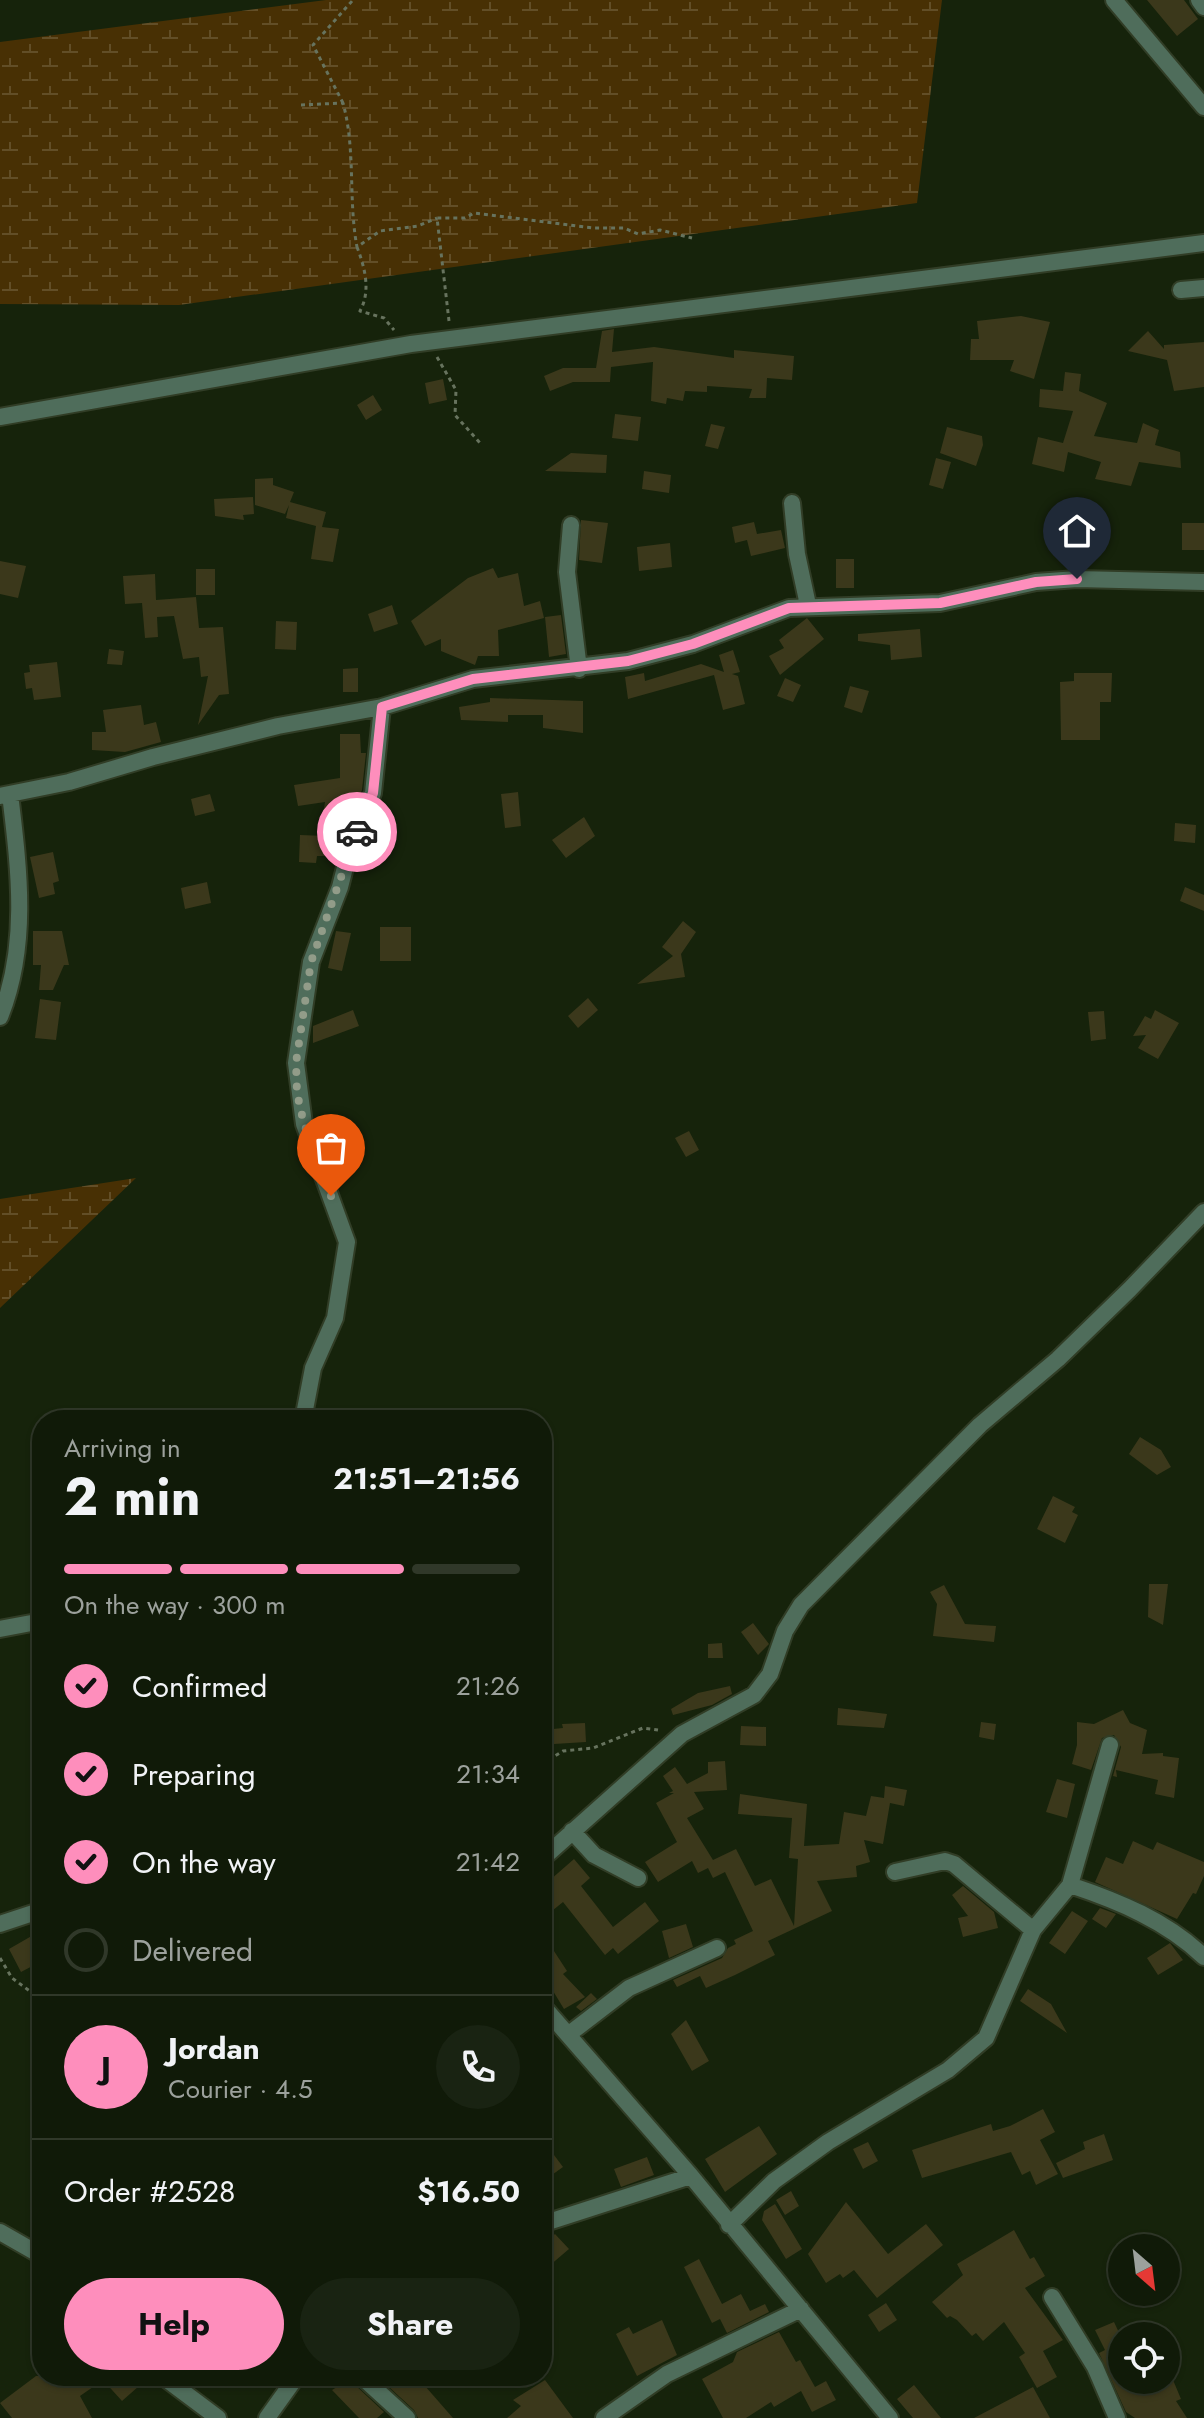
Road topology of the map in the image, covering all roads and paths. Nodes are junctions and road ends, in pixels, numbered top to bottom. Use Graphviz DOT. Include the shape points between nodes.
graph roads {
  1 [pos="353,0"];
  2 [pos="1114,0"];
  3 [pos="1199,0"];
  4 [pos="1204,7"];
  5 [pos="343,103"];
  6 [pos="301,105"];
  7 [pos="1204,107"];
  8 [pos="437,218"];
  9 [pos="692,238"];
  10 [pos="1204,243"];
  11 [pos="1204,288"];
  12 [pos="1181,290"];
  13 [pos="453,339"];
  14 [pos="0,417"];
  15 [pos="792,503"];
  16 [pos="571,525"];
  17 [pos="1204,582"];
  18 [pos="808,605"];
  19 [pos="579,669"];
  20 [pos="382,707"];
  21 [pos="5,795"];
  22 [pos="0,1017"];
  23 [pos="1204,1212"];
  24 [pos="305,1410"];
  25 [pos="32,1623"];
  26 [pos="0,1629"];
  27 [pos="682,1734"];
  28 [pos="1110,1745"];
  29 [pos="552,1758"];
  30 [pos="572,1831"];
  31 [pos="552,1850"];
  32 [pos="895,1872"];
  33 [pos="638,1878"];
  34 [pos="1070,1885"];
  35 [pos="32,1913"];
  36 [pos="0,1924"];
  37 [pos="1033,1930"];
  38 [pos="717,1948"];
  39 [pos="1204,1957"];
  40 [pos="0,1958"];
  41 [pos="32,1993"];
  42 [pos="552,2016"];
  43 [pos="569,2034"];
  44 [pos="691,2176"];
  45 [pos="552,2221"];
  46 [pos="729,2225"];
  47 [pos="0,2232"];
  48 [pos="32,2250"];
  49 [pos="1052,2297"];
  50 [pos="801,2309"];
  51 [pos="175,2386"];
  52 [pos="290,2386"];
  53 [pos="372,2386"];
  54 [pos="218,2418"];
  55 [pos="267,2418"];
  56 [pos="407,2418"];
  57 [pos="604,2418"];
  58 [pos="890,2418"];
  59 [pos="1117,2418"];
  1 -- 5 [label="path" via="313,45"];
  2 -- 7 [label="street"];
  3 -- 4 [label="street"];
  5 -- 6 [label="path"];
  5 -- 8 [label="path" via="357,247 380,231"];
  8 -- 9 [label="path" via="474,213 624,228 638,234 660,230"];
  8 -- 13 [label="path"];
  10 -- 13 [label="street"];
  11 -- 12 [label="street"];
  13 -- 14 [label="street"];
  15 -- 18 [label="street"];
  16 -- 19 [label="street" via="567,572"];
  17 -- 18 [label="street" via="1077,579 1036,582 940,603"];
  18 -- 19 [label="street" via="693,644"];
  19 -- 20 [label="street" via="473,679"];
  20 -- 21 [label="street" via="278,726"];
  20 -- 24 [label="street" via="373,793 311,962 296,1063 304,1124 347,1242 335,1318 313,1368"];
  21 -- 22 [label="street" via="20,902 13,978"];
  23 -- 27 [label="street" via="801,1605 763,1686 738,1707"];
  25 -- 26 [label="street"];
  27 -- 29 [label="path" via="643,1728"];
  27 -- 30 [label="street"];
  28 -- 34 [label="street"];
  30 -- 31 [label="street"];
  30 -- 33 [label="street" via="594,1855"];
  32 -- 37 [label="street" via="945,1861 954,1864"];
  34 -- 37 [label="street"];
  34 -- 39 [label="street" via="1157,1923"];
  35 -- 36 [label="street"];
  37 -- 46 [label="street" via="986,2038 948,2070 774,2181"];
  38 -- 43 [label="street" via="629,1988"];
  40 -- 41 [label="path" via="12,1978"];
  42 -- 43 [label="street"];
  43 -- 44 [label="street"];
  44 -- 45 [label="street"];
  44 -- 46 [label="street"];
  46 -- 50 [label="street"];
  47 -- 48 [label="street"];
  49 -- 59 [label="street" via="1095,2367"];
  50 -- 57 [label="street" via="667,2374"];
  50 -- 58 [label="street"];
  51 -- 54 [label="street"];
  52 -- 55 [label="street"];
  53 -- 56 [label="street"];
}
